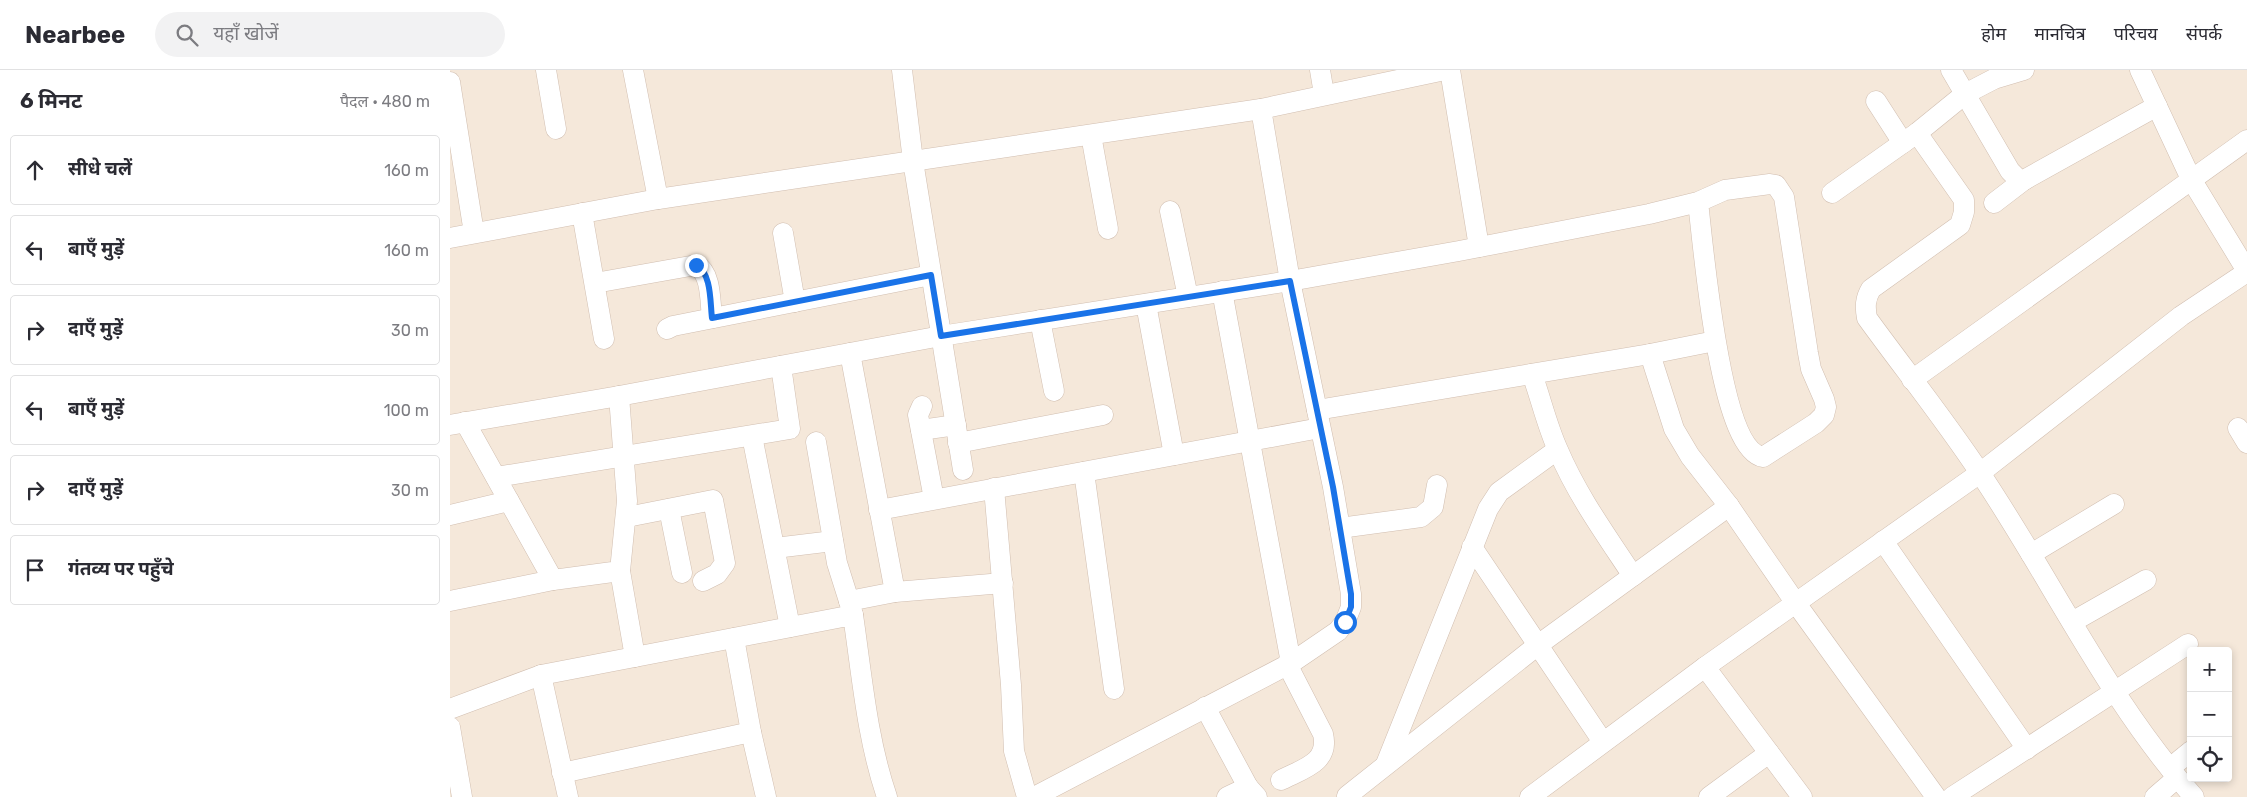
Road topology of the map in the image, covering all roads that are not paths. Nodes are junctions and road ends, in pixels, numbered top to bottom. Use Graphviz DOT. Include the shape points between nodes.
graph roads {
  1 [pos="546,70"];
  2 [pos="632,70"];
  3 [pos="902,70"];
  4 [pos="1320,70"];
  5 [pos="1444,70"];
  6 [pos="1450,70"];
  7 [pos="1951,70"];
  8 [pos="2024,70"];
  9 [pos="2140,70"];
  10 [pos="450,82"];
  11 [pos="1324,94"];
  12 [pos="1965,94"];
  13 [pos="1876,101"];
  14 [pos="2156,106"];
  15 [pos="1260,109"];
  16 [pos="556,129"];
  17 [pos="1091,135"];
  18 [pos="1910,138"];
  19 [pos="2247,140"];
  20 [pos="913,161"];
  21 [pos="2190,179"];
  22 [pos="2024,180"];
  23 [pos="1832,194"];
  24 [pos="658,199"];
  25 [pos="1698,202"];
  26 [pos="1994,203"];
  27 [pos="1170,212"];
  28 [pos="582,213"];
  29 [pos="1108,228"];
  30 [pos="474,233"];
  31 [pos="783,234"];
  32 [pos="450,238"];
  33 [pos="1479,248"];
  34 [pos="2247,272"];
  35 [pos="931,275"];
  36 [pos="1290,281"];
  37 [pos="595,283"];
  38 [pos="1222,291"];
  39 [pos="1188,297"];
  40 [pos="795,302"];
  41 [pos="1146,304"];
  42 [pos="712,318"];
  43 [pos="1040,320"];
  44 [pos="667,329"];
  45 [pos="941,336"];
  46 [pos="604,339"];
  47 [pos="1715,341"];
  48 [pos="850,353"];
  49 [pos="1650,354"];
  50 [pos="780,366"];
  51 [pos="1532,374"];
  52 [pos="1912,380"];
  53 [pos="1054,391"];
  54 [pos="619,396"];
  55 [pos="922,406"];
  56 [pos="1103,415"];
  57 [pos="1318,419"];
  58 [pos="457,423"];
  59 [pos="921,430"];
  60 [pos="957,434"];
  61 [pos="752,436"];
  62 [pos="816,442"];
  63 [pos="1249,442"];
  64 [pos="1557,450"];
  65 [pos="1174,455"];
  66 [pos="624,457"];
  67 [pos="963,470"];
  68 [pos="1084,472"];
  69 [pos="1980,473"];
  70 [pos="496,478"];
  71 [pos="1437,485"];
  72 [pos="994,488"];
  73 [pos="934,499"];
  74 [pos="509,501"];
  75 [pos="2114,504"];
  76 [pos="1729,506"];
  77 [pos="669,509"];
  78 [pos="879,510"];
  79 [pos="450,515"];
  80 [pos="626,517"];
  81 [pos="1340,528"];
  82 [pos="1883,541"];
  83 [pos="833,542"];
  84 [pos="1472,547"];
  85 [pos="775,548"];
  86 [pos="2030,554"];
  87 [pos="620,571"];
  88 [pos="682,574"];
  89 [pos="1633,576"];
  90 [pos="553,580"];
  91 [pos="2146,580"];
  92 [pos="703,581"];
  93 [pos="1003,583"];
  94 [pos="895,592"];
  95 [pos="450,601"];
  96 [pos="1795,602"];
  97 [pos="851,608"];
  98 [pos="2072,622"];
  99 [pos="790,627"];
  100 [pos="734,638"];
  101 [pos="2188,644"];
  102 [pos="1538,645"];
  103 [pos="635,657"];
  104 [pos="1289,663"];
  105 [pos="1705,667"];
  106 [pos="541,675"];
  107 [pos="1114,689"];
  108 [pos="2116,692"];
  109 [pos="1205,707"];
  110 [pos="450,709"];
  111 [pos="450,727"];
  112 [pos="751,732"];
  113 [pos="1603,742"];
  114 [pos="2027,749"];
  115 [pos="1769,753"];
  116 [pos="2187,756"];
  117 [pos="1386,765"];
  118 [pos="562,772"];
  119 [pos="2173,773"];
  120 [pos="1281,780"];
  121 [pos="1252,792"];
  122 [pos="1347,796"];
  123 [pos="462,797"];
  124 [pos="568,797"];
  125 [pos="766,797"];
  126 [pos="887,797"];
  127 [pos="1027,797"];
  128 [pos="1034,797"];
  129 [pos="1227,797"];
  130 [pos="1530,797"];
  131 [pos="1709,797"];
  132 [pos="1802,797"];
  133 [pos="1936,797"];
  134 [pos="1952,797"];
  135 [pos="2155,797"];
  136 [pos="2194,797"];
  1 -- 16 [label="street"];
  2 -- 24 [label="street"];
  3 -- 20 [label="street"];
  4 -- 11 [label="street"];
  5 -- 11 [label="street"];
  6 -- 33 [label="street"];
  7 -- 12 [label="street"];
  8 -- 12 [label="street" via="1994,79"];
  9 -- 14 [label="street"];
  10 -- 30 [label="street"];
  11 -- 15 [label="street"];
  12 -- 18 [label="street"];
  12 -- 22 [label="street" via="2010,171"];
  13 -- 18 [label="street"];
  14 -- 21 [label="street"];
  14 -- 22 [label="street"];
  15 -- 17 [label="street"];
  15 -- 36 [label="street"];
  17 -- 20 [label="street"];
  17 -- 29 [label="street"];
  18 -- 23 [label="street"];
  18 -- 52 [label="street" via="1964,200 1960,225 1867,295 1866,318"];
  19 -- 21 [label="street"];
  20 -- 24 [label="street"];
  20 -- 35 [label="street"];
  21 -- 34 [label="street"];
  21 -- 52 [label="street"];
  22 -- 26 [label="street"];
  24 -- 28 [label="street"];
  25 -- 33 [label="street"];
  25 -- 47 [label="street"];
  25 -- 47 [label="street" via="1725,190 1770,184 1780,188 1787,214 1811,369 1824,399 1824,415 1763,457 1752,453 1735,419"];
  27 -- 39 [label="street"];
  28 -- 30 [label="street"];
  28 -- 37 [label="street"];
  30 -- 32 [label="street"];
  31 -- 40 [label="street"];
  33 -- 36 [label="street"];
  34 -- 69 [label="street" via="2181,316"];
  35 -- 40 [label="street"];
  35 -- 45 [label="street"];
  36 -- 38 [label="street"];
  36 -- 57 [label="street"];
  37 -- 42 [label="street" via="696,265 706,275"];
  37 -- 46 [label="street"];
  38 -- 39 [label="street"];
  38 -- 63 [label="street"];
  39 -- 41 [label="street"];
  40 -- 42 [label="street"];
  41 -- 43 [label="street"];
  41 -- 65 [label="street"];
  42 -- 44 [label="street"];
  43 -- 45 [label="street"];
  43 -- 53 [label="street"];
  45 -- 48 [label="street"];
  45 -- 60 [label="street"];
  47 -- 49 [label="street"];
  48 -- 50 [label="street"];
  48 -- 78 [label="street"];
  49 -- 51 [label="street"];
  49 -- 76 [label="street" via="1674,429 1690,456"];
  50 -- 54 [label="street"];
  50 -- 61 [label="street" via="790,429"];
  51 -- 57 [label="street"];
  51 -- 64 [label="street"];
  52 -- 69 [label="street"];
  54 -- 58 [label="street"];
  54 -- 66 [label="street"];
  55 -- 59 [label="street" via="918,415"];
  56 -- 60 [label="street"];
  57 -- 63 [label="street"];
  57 -- 81 [label="street"];
  58 -- 70 [label="street"];
  59 -- 60 [label="street"];
  59 -- 73 [label="street"];
  60 -- 67 [label="street"];
  61 -- 66 [label="street"];
  61 -- 85 [label="street"];
  62 -- 83 [label="street"];
  63 -- 65 [label="street"];
  63 -- 104 [label="street"];
  64 -- 84 [label="street" via="1499,492"];
  64 -- 89 [label="street" via="1579,492"];
  65 -- 68 [label="street"];
  66 -- 70 [label="street"];
  66 -- 80 [label="street"];
  68 -- 72 [label="street"];
  68 -- 107 [label="street"];
  69 -- 82 [label="street"];
  69 -- 86 [label="street"];
  70 -- 74 [label="street"];
  71 -- 81 [label="street" via="1433,507 1421,516"];
  72 -- 73 [label="street"];
  72 -- 93 [label="street"];
  73 -- 78 [label="street"];
  74 -- 79 [label="street"];
  74 -- 90 [label="street"];
  75 -- 86 [label="street"];
  76 -- 89 [label="street"];
  76 -- 96 [label="street"];
  77 -- 80 [label="street"];
  77 -- 88 [label="street"];
  77 -- 92 [label="street" via="713,500 725,563 717,574"];
  78 -- 94 [label="street"];
  80 -- 87 [label="street"];
  81 -- 104 [label="street" via="1351,607 1338,631"];
  82 -- 96 [label="street"];
  82 -- 114 [label="street"];
  83 -- 85 [label="street"];
  83 -- 97 [label="street"];
  84 -- 102 [label="street"];
  84 -- 117 [label="street"];
  85 -- 99 [label="street"];
  86 -- 98 [label="street"];
  87 -- 90 [label="street"];
  87 -- 103 [label="street"];
  89 -- 102 [label="street"];
  90 -- 95 [label="street"];
  91 -- 98 [label="street"];
  93 -- 94 [label="street"];
  93 -- 127 [label="street" via="1014,751"];
  94 -- 97 [label="street"];
  96 -- 105 [label="street"];
  96 -- 133 [label="street"];
  97 -- 99 [label="street"];
  97 -- 126 [label="street" via="872,740"];
  98 -- 108 [label="street"];
  99 -- 100 [label="street"];
  100 -- 103 [label="street"];
  100 -- 112 [label="street"];
  101 -- 108 [label="street"];
  102 -- 113 [label="street"];
  102 -- 117 [label="street"];
  103 -- 106 [label="street"];
  104 -- 109 [label="street"];
  104 -- 120 [label="street" via="1325,744 1322,754 1313,764"];
  105 -- 113 [label="street"];
  105 -- 115 [label="street"];
  106 -- 110 [label="street"];
  106 -- 118 [label="street"];
  108 -- 114 [label="street"];
  108 -- 119 [label="street"];
  109 -- 121 [label="street"];
  109 -- 128 [label="street"];
  111 -- 123 [label="street"];
  112 -- 118 [label="street"];
  112 -- 125 [label="street"];
  113 -- 130 [label="street"];
  114 -- 134 [label="street"];
  115 -- 131 [label="street"];
  115 -- 132 [label="street"];
  116 -- 119 [label="street"];
  117 -- 122 [label="street"];
  118 -- 124 [label="street"];
  119 -- 135 [label="street"];
  119 -- 136 [label="street"];
  121 -- 129 [label="street"];
}
